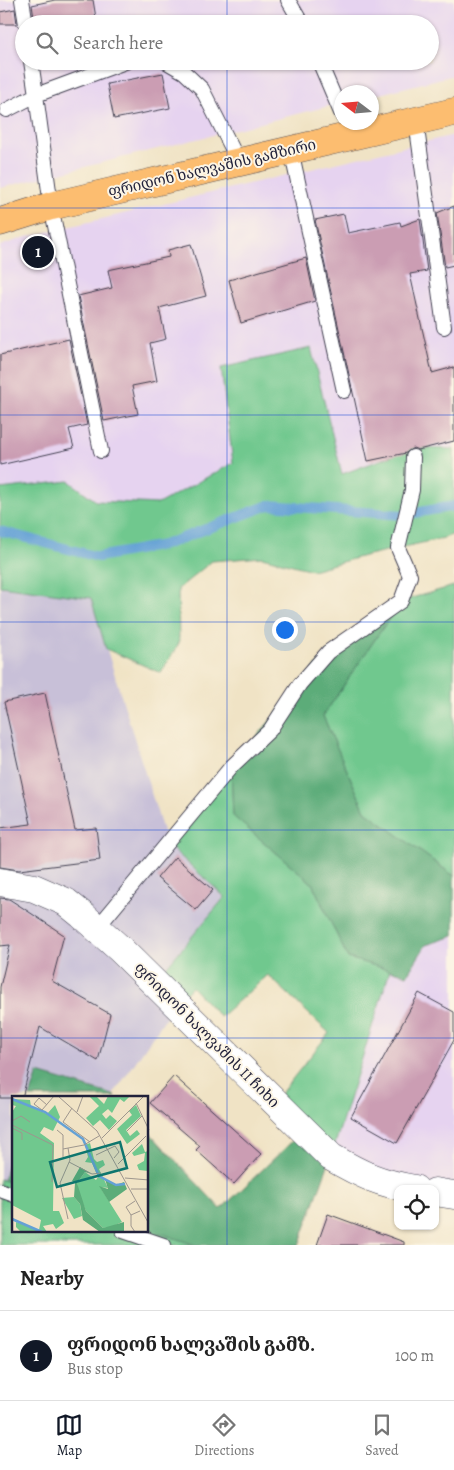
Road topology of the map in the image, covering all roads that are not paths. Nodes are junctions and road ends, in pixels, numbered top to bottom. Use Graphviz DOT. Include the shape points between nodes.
graph roads {
  1 [pos="22,0"];
  2 [pos="288,0"];
  3 [pos="24,15"];
  4 [pos="297,15"];
  5 [pos="32,70"];
  6 [pos="104,70"];
  7 [pos="180,70"];
  8 [pos="323,70"];
  9 [pos="36,95"];
  10 [pos="334,98"];
  11 [pos="7,110"];
  12 [pos="454,112"];
  13 [pos="416,121"];
  14 [pos="379,123"];
  15 [pos="334,130"];
  16 [pos="292,150"];
  17 [pos="238,162"];
  18 [pos="51,206"];
  19 [pos="0,222"];
  20 [pos="444,327"];
  21 [pos="344,391"];
  22 [pos="101,451"];
  23 [pos="412,457"];
  24 [pos="0,882"];
  25 [pos="98,928"];
  26 [pos="394,1185"];
  27 [pos="0,1190"];
  28 [pos="439,1193"];
  29 [pos="12,1194"];
  30 [pos="454,1195"];
  31 [pos="126,1232"];
  32 [pos="164,1245"];
  1 -- 3 [label="lane"];
  2 -- 4 [label="lane"];
  5 -- 9 [label="lane"];
  6 -- 9 [label="lane"];
  7 -- 17 [label="lane" via="202,89"];
  8 -- 10 [label="lane"];
  9 -- 11 [label="lane"];
  9 -- 18 [label="lane"];
  12 -- 13 [label="highway, ფრიდონ ხალვაშის გამზირი"];
  13 -- 14 [label="highway, ფრიდონ ხალვაშის გამზირი"];
  13 -- 20 [label="lane"];
  15 -- 16 [label="highway, ფრიდონ ხალვაშის გამზირი"];
  16 -- 17 [label="highway, ფრიდონ ხალვაშის გამზირი"];
  16 -- 21 [label="lane"];
  17 -- 18 [label="highway, ფრიდონ ხალვაშის გამზირი"];
  18 -- 19 [label="highway, ფრიდონ ხალვაშის გამზირი"];
  18 -- 22 [label="lane"];
  23 -- 25 [label="lane" via="412,490 398,548 410,576 401,601 328,652 300,684 270,730 230,767"];
  24 -- 25 [label="street, ფრიდონ ხალვაშის II ჩიხი" via="34,888 66,902"];
  25 -- 26 [label="street, ფრიდონ ხალვაშის II ჩიხი" via="331,1157 362,1175"];
  27 -- 29 [label="lane"];
  28 -- 30 [label="street"];
  31 -- 32 [label="lane"];
}
